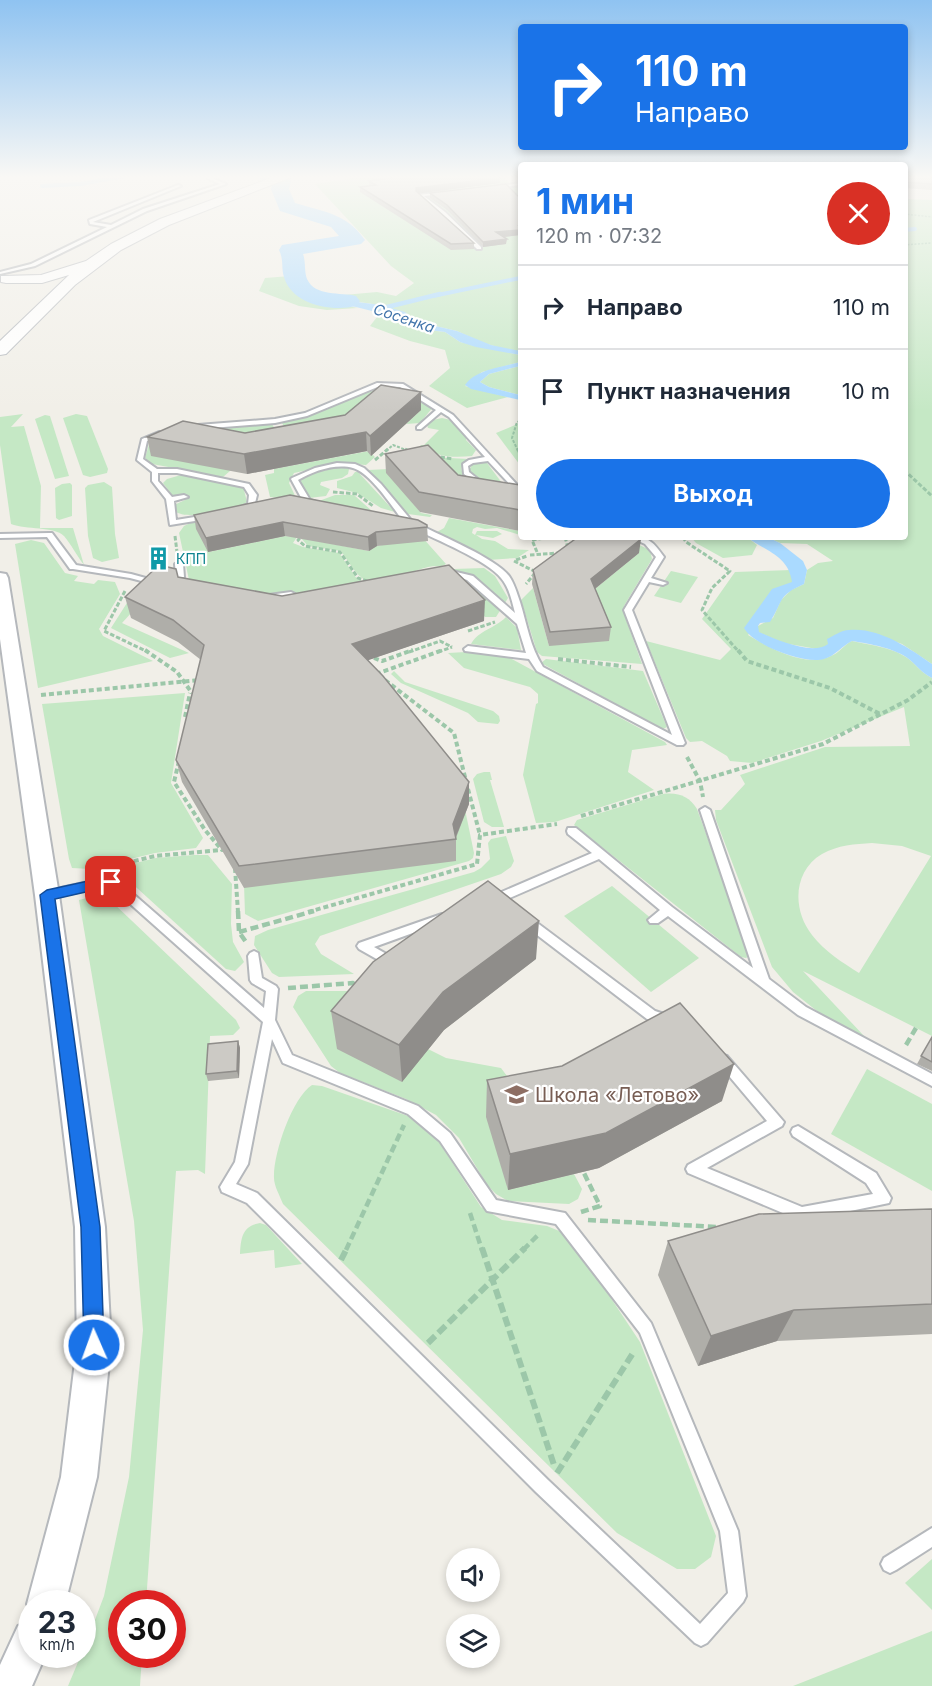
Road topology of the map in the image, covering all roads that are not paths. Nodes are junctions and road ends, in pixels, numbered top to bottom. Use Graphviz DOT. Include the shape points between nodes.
graph roads {
  1 [pos="56,254"];
  2 [pos="109,254"];
  3 [pos="94,262"];
  4 [pos="2,277"];
  5 [pos="53,300"];
  6 [pos="4,327"];
  7 [pos="0,350"];
  8 [pos="342,392"];
  9 [pos="350,396"];
  10 [pos="441,409"];
  11 [pos="186,428"];
  12 [pos="419,428"];
  13 [pos="168,430"];
  14 [pos="489,459"];
  15 [pos="155,471"];
  16 [pos="492,486"];
  17 [pos="500,487"];
  18 [pos="518,490"];
  19 [pos="184,497"];
  20 [pos="170,499"];
  21 [pos="324,505"];
  22 [pos="233,512"];
  23 [pos="213,515"];
  24 [pos="398,520"];
  25 [pos="408,522"];
  26 [pos="0,536"];
  27 [pos="642,540"];
  28 [pos="179,564"];
  29 [pos="435,573"];
  30 [pos="0,578"];
  31 [pos="646,579"];
  32 [pos="169,582"];
  33 [pos="663,583"];
  34 [pos="180,585"];
  35 [pos="291,594"];
  36 [pos="261,596"];
  37 [pos="520,622"];
  38 [pos="468,649"];
  39 [pos="530,656"];
  40 [pos="705,810"];
  41 [pos="572,825"];
  42 [pos="600,854"];
  43 [pos="47,895"];
  44 [pos="668,910"];
  45 [pos="452,914"];
  46 [pos="654,920"];
  47 [pos="254,956"];
  48 [pos="396,964"];
  49 [pos="764,984"];
  50 [pos="269,1020"];
  51 [pos="674,1022"];
  52 [pos="711,1046"];
  53 [pos="932,1080"];
  54 [pos="798,1132"];
  55 [pos="932,1538"];
  56 [pos="890,1564"];
  57 [pos="50,1590"];
  58 [pos="19,1668"];
  59 [pos="11,1686"];
  1 -- 4 [label="lane"];
  2 -- 3 [label="main road"];
  3 -- 4 [label="main road" via="42,279"];
  3 -- 5 [label="main road"];
  4 -- 6 [label="main road" via="24,286 32,297"];
  5 -- 6 [label="main road"];
  5 -- 7 [label="main road"];
  8 -- 9 [label="lane"];
  9 -- 10 [label="lane" via="379,384 401,386"];
  9 -- 11 [label="lane" via="307,414 275,421 194,424"];
  10 -- 12 [label="lane"];
  10 -- 14 [label="lane"];
  13 -- 15 [label="lane" via="144,440 140,460"];
  14 -- 16 [label="lane" via="465,465 466,473 479,484"];
  14 -- 18 [label="lane"];
  15 -- 20 [label="lane" via="155,481"];
  15 -- 22 [label="lane" via="177,471 247,485 253,495 251,505"];
  17 -- 18 [label="lane"];
  19 -- 20 [label="lane"];
  20 -- 23 [label="lane" via="173,523"];
  21 -- 25 [label="lane" via="307,501 294,479 307,471 345,464 362,469"];
  24 -- 25 [label="lane"];
  25 -- 37 [label="lane" via="505,576"];
  26 -- 32 [label="lane" via="49,535 73,567"];
  27 -- 31 [label="lane" via="660,557"];
  28 -- 32 [label="lane" via="180,577"];
  29 -- 37 [label="lane" via="444,571 470,578"];
  30 -- 43 [label="street"];
  31 -- 33 [label="lane"];
  31 -- 39 [label="lane" via="628,610 680,743 540,669"];
  32 -- 34 [label="lane"];
  35 -- 36 [label="lane"];
  37 -- 39 [label="lane"];
  38 -- 39 [label="lane"];
  40 -- 49 [label="lane"];
  41 -- 42 [label="lane"];
  42 -- 44 [label="lane"];
  42 -- 51 [label="lane" via="501,905 651,1015"];
  43 -- 50 [label="lane" via="111,882"];
  43 -- 57 [label="street" via="90,1227 94,1345 79,1477"];
  44 -- 46 [label="lane"];
  44 -- 49 [label="lane"];
  45 -- 48 [label="lane" via="363,946"];
  47 -- 50 [label="lane" via="256,980 272,989"];
  49 -- 53 [label="lane" via="802,1011"];
  50 -- 50 [label="lane" via="241,1164 227,1187 252,1198 700,1637 737,1596 729,1531 646,1328 554,1222 492,1206 445,1137 413,1110 287,1059"];
  52 -- 54 [label="lane" via="777,1122 693,1169 802,1214 884,1198 870,1178"];
  55 -- 56 [label="lane"];
  58 -- 59 [label="street"];
}
